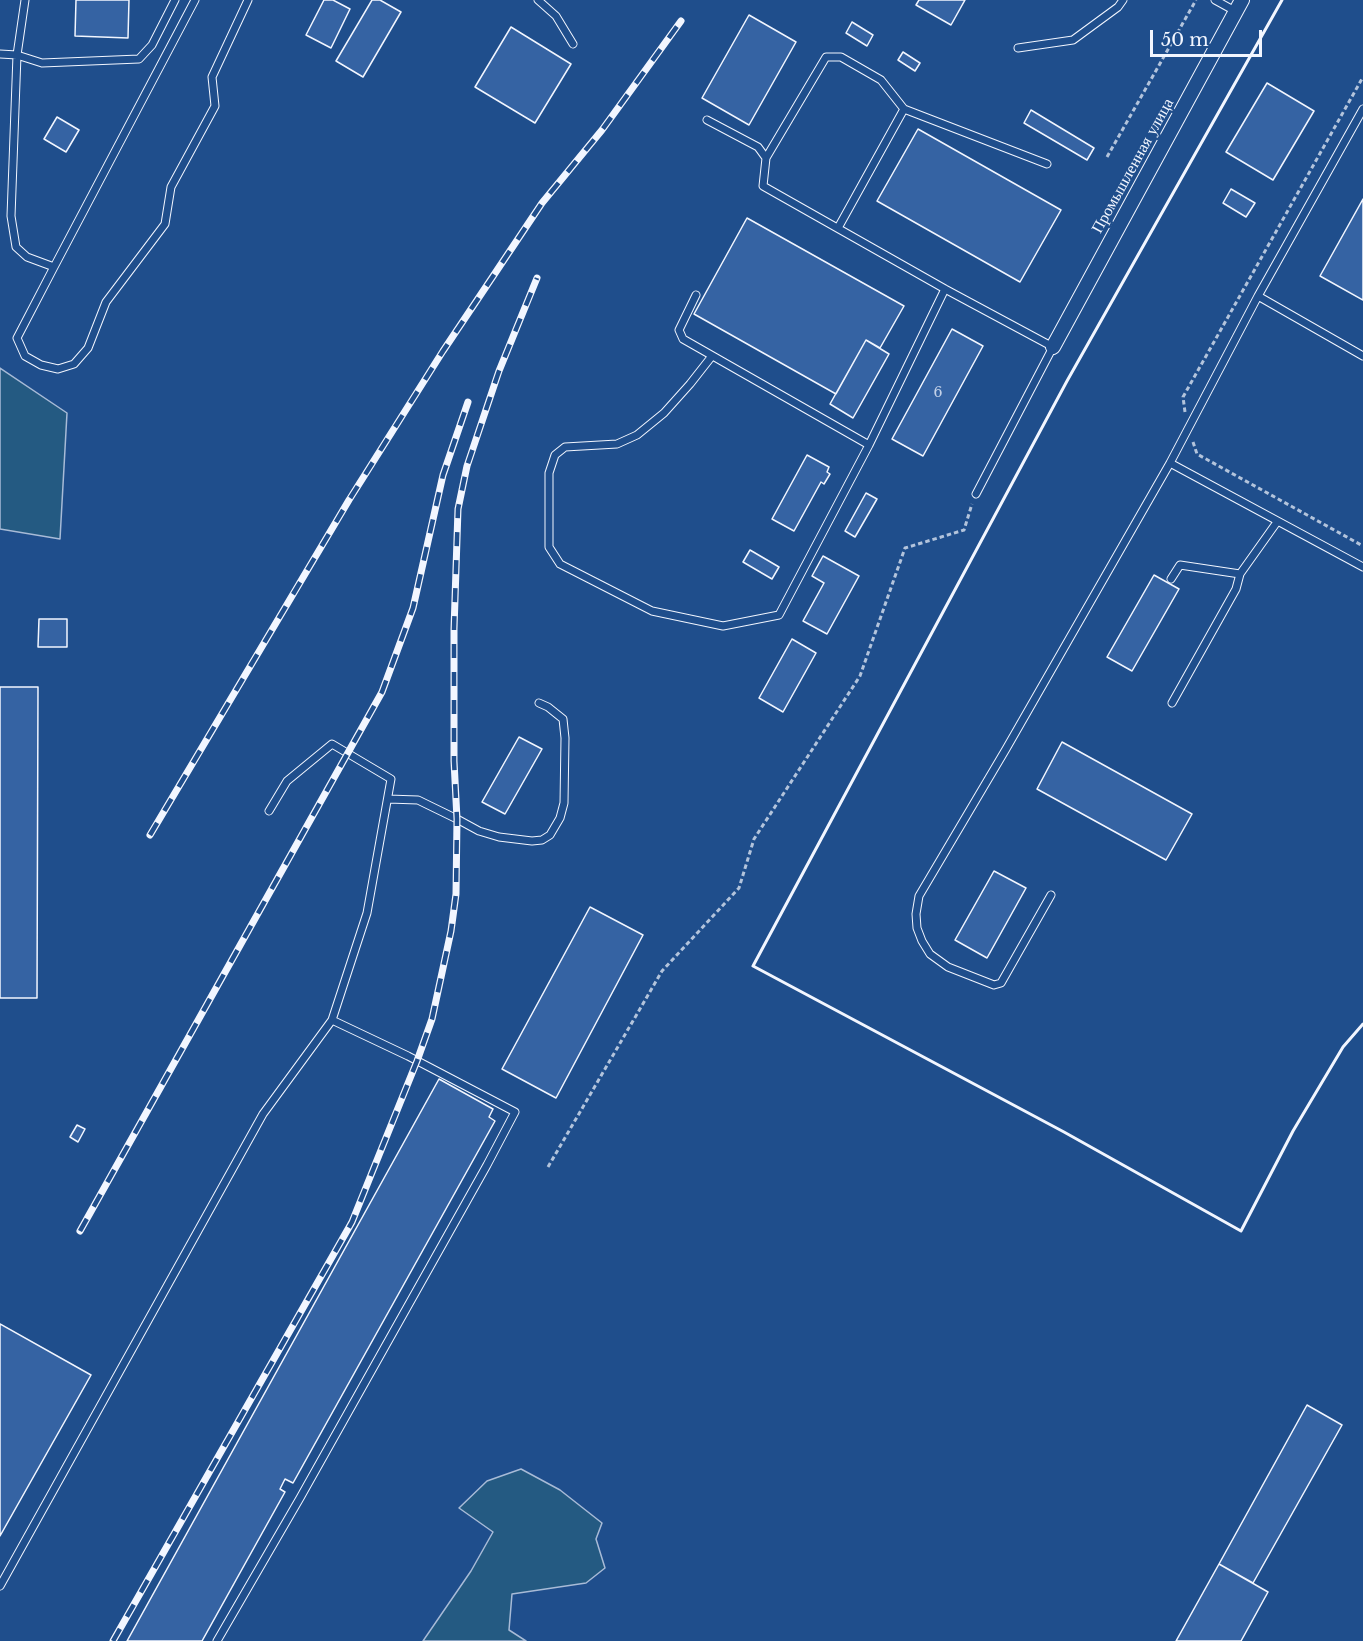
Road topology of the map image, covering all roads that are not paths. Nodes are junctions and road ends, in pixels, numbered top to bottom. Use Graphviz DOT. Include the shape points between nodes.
graph roads {
  1 [pos="25,0"];
  2 [pos="175,0"];
  3 [pos="195,0"];
  4 [pos="248,0"];
  5 [pos="538,0"];
  6 [pos="1123,0"];
  7 [pos="1215,0"];
  8 [pos="1239,6"];
  9 [pos="573,44"];
  10 [pos="1018,48"];
  11 [pos="0,54"];
  12 [pos="17,55"];
  13 [pos="904,109"];
  14 [pos="1363,109"];
  15 [pos="707,120"];
  16 [pos="766,158"];
  17 [pos="1047,164"];
  18 [pos="838,228"];
  19 [pos="54,267"];
  20 [pos="945,289"];
  21 [pos="696,295"];
  22 [pos="1258,296"];
  23 [pos="1053,347"];
  24 [pos="712,356"];
  25 [pos="1363,356"];
  26 [pos="868,445"];
  27 [pos="1170,463"];
  28 [pos="976,494"];
  29 [pos="1277,522"];
  30 [pos="1363,567"];
  31 [pos="1240,574"];
  32 [pos="1171,579"];
  33 [pos="1172,703"];
  34 [pos="539,704"];
  35 [pos="388,799"];
  36 [pos="269,811"];
  37 [pos="1051,895"];
  38 [pos="332,1020"];
  39 [pos="0,1586"];
  40 [pos="217,1641"];
  1 -- 12 [label="lane"];
  2 -- 12 [label="lane" via="152,45 139,59 42,63"];
  3 -- 19 [label="lane"];
  4 -- 19 [label="lane" via="212,77 214,106 171,187 165,224 106,302 88,348 74,364 58,369 26,356 17,338"];
  5 -- 9 [label="lane" via="556,16"];
  6 -- 10 [label="lane" via="1073,40"];
  7 -- 8 [label="lane"];
  8 -- 23 [label="street, Промышленная улица"];
  11 -- 12 [label="lane"];
  12 -- 19 [label="lane" via="11,216 16,247 27,257"];
  13 -- 16 [label="lane" via="881,80 841,57 826,57"];
  13 -- 17 [label="lane"];
  13 -- 18 [label="lane"];
  14 -- 22 [label="lane"];
  15 -- 16 [label="lane" via="758,147"];
  16 -- 18 [label="lane" via="763,186"];
  18 -- 20 [label="lane"];
  20 -- 23 [label="lane"];
  20 -- 26 [label="lane"];
  21 -- 24 [label="lane" via="679,330 683,339"];
  22 -- 25 [label="lane"];
  22 -- 27 [label="lane"];
  23 -- 28 [label="lane"];
  24 -- 26 [label="lane"];
  24 -- 26 [label="lane" via="664,414 637,435 617,444 565,447 555,455 549,473 549,546 560,564 652,611 723,626 779,615"];
  27 -- 29 [label="lane"];
  27 -- 37 [label="lane" via="919,896 916,928 930,954 948,967 994,986 1001,982"];
  29 -- 30 [label="lane"];
  29 -- 31 [label="lane"];
  31 -- 32 [label="lane" via="1180,565"];
  31 -- 33 [label="lane" via="1236,589"];
  34 -- 35 [label="lane" via="563,718 565,738 564,802 550,835 532,841 499,837 478,831 418,800"];
  35 -- 36 [label="lane" via="391,779 332,744 287,781"];
  35 -- 38 [label="lane" via="367,913"];
  38 -- 39 [label="lane" via="263,1114"];
  38 -- 40 [label="lane" via="515,1112"];
}
